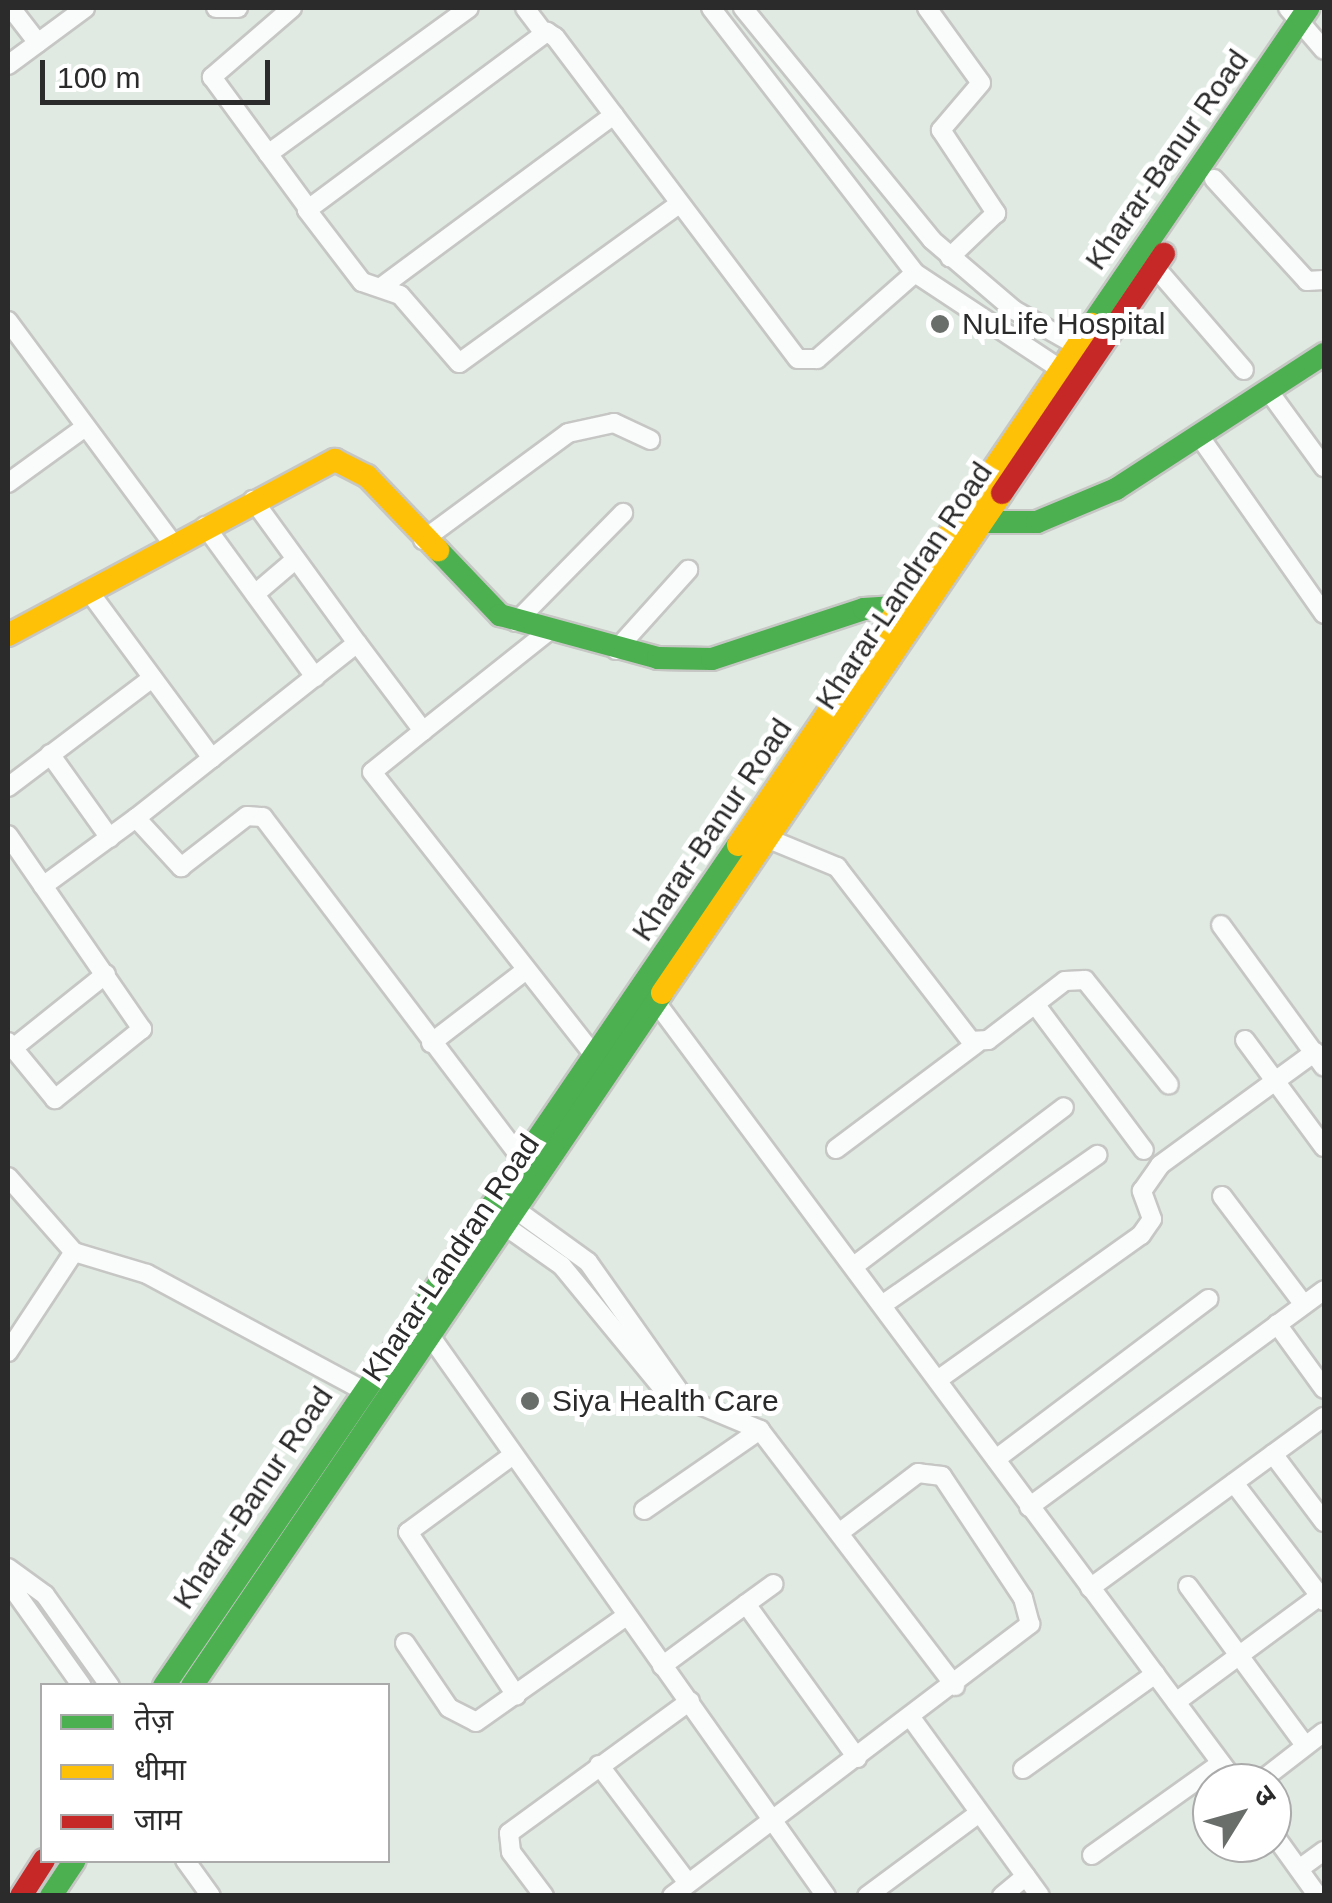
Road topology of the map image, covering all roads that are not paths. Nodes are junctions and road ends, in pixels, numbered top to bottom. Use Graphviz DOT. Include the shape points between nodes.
graph roads {
  1 [pos="10,8"];
  2 [pos="85,8"];
  3 [pos="216,8"];
  4 [pos="238,8"];
  5 [pos="292,8"];
  6 [pos="469,8"];
  7 [pos="525,8"];
  8 [pos="712,8"];
  9 [pos="743,8"];
  10 [pos="928,8"];
  11 [pos="1324,15"];
  12 [pos="1306,25"];
  13 [pos="543,32"];
  14 [pos="38,43"];
  15 [pos="8,65"];
  16 [pos="614,115"];
  17 [pos="268,154"];
  18 [pos="1214,179"];
  19 [pos="679,204"];
  20 [pos="307,207"];
  21 [pos="950,257"];
  22 [pos="1155,267"];
  23 [pos="915,272"];
  24 [pos="1324,280"];
  25 [pos="384,285"];
  26 [pos="8,320"];
  27 [pos="1076,345"];
  28 [pos="1324,354"];
  29 [pos="1060,369"];
  30 [pos="1244,370"];
  31 [pos="1270,393"];
  32 [pos="1055,397"];
  33 [pos="85,427"];
  34 [pos="1200,437"];
  35 [pos="650,440"];
  36 [pos="1324,467"];
  37 [pos="8,483"];
  38 [pos="253,500"];
  39 [pos="622,513"];
  40 [pos="983,522"];
  41 [pos="205,526"];
  42 [pos="423,540"];
  43 [pos="172,543"];
  44 [pos="295,560"];
  45 [pos="688,570"];
  46 [pos="88,590"];
  47 [pos="255,594"];
  48 [pos="913,607"];
  49 [pos="1324,614"];
  50 [pos="516,622"];
  51 [pos="546,633"];
  52 [pos="8,635"];
  53 [pos="357,643"];
  54 [pos="616,650"];
  55 [pos="152,678"];
  56 [pos="315,678"];
  57 [pos="423,731"];
  58 [pos="50,754"];
  59 [pos="212,758"];
  60 [pos="8,787"];
  61 [pos="136,818"];
  62 [pos="8,835"];
  63 [pos="110,838"];
  64 [pos="770,839"];
  65 [pos="43,886"];
  66 [pos="1221,925"];
  67 [pos="526,970"];
  68 [pos="106,974"];
  69 [pos="650,995"];
  70 [pos="1035,1004"];
  71 [pos="1246,1040"];
  72 [pos="430,1043"];
  73 [pos="978,1043"];
  74 [pos="10,1046"];
  75 [pos="593,1054"];
  76 [pos="1320,1059"];
  77 [pos="1276,1082"];
  78 [pos="1168,1085"];
  79 [pos="1064,1107"];
  80 [pos="1324,1147"];
  81 [pos="836,1149"];
  82 [pos="1144,1150"];
  83 [pos="1097,1155"];
  84 [pos="520,1156"];
  85 [pos="8,1177"];
  86 [pos="1222,1196"];
  87 [pos="514,1220"];
  88 [pos="74,1252"];
  89 [pos="854,1266"];
  90 [pos="1324,1290"];
  91 [pos="1208,1300"];
  92 [pos="884,1304"];
  93 [pos="1304,1305"];
  94 [pos="412,1320"];
  95 [pos="1277,1324"];
  96 [pos="437,1336"];
  97 [pos="8,1352"];
  98 [pos="940,1379"];
  99 [pos="361,1389"];
  100 [pos="1324,1390"];
  101 [pos="1324,1418"];
  102 [pos="760,1430"];
  103 [pos="1273,1454"];
  104 [pos="513,1455"];
  105 [pos="996,1460"];
  106 [pos="1234,1482"];
  107 [pos="1029,1507"];
  108 [pos="644,1510"];
  109 [pos="1324,1522"];
  110 [pos="838,1533"];
  111 [pos="12,1574"];
  112 [pos="774,1584"];
  113 [pos="1188,1586"];
  114 [pos="1090,1588"];
  115 [pos="1323,1597"];
  116 [pos="746,1604"];
  117 [pos="626,1616"];
  118 [pos="405,1643"];
  119 [pos="1240,1655"];
  120 [pos="662,1666"];
  121 [pos="1155,1674"];
  122 [pos="80,1683"];
  123 [pos="108,1683"];
  124 [pos="166,1683"];
  125 [pos="194,1683"];
  126 [pos="956,1686"];
  127 [pos="516,1695"];
  128 [pos="690,1701"];
  129 [pos="1176,1702"];
  130 [pos="912,1718"];
  131 [pos="1324,1732"];
  132 [pos="1304,1746"];
  133 [pos="857,1758"];
  134 [pos="1221,1763"];
  135 [pos="1283,1763"];
  136 [pos="599,1766"];
  137 [pos="1023,1770"];
  138 [pos="1192,1784"];
  139 [pos="979,1812"];
  140 [pos="773,1819"];
  141 [pos="1324,1851"];
  142 [pos="1092,1855"];
  143 [pos="1292,1859"];
  144 [pos="42,1863"];
  145 [pos="73,1863"];
  146 [pos="187,1863"];
  147 [pos="1299,1869"];
  148 [pos="1026,1876"];
  149 [pos="688,1883"];
  150 [pos="21,1896"];
  151 [pos="51,1896"];
  152 [pos="211,1896"];
  153 [pos="544,1896"];
  154 [pos="672,1896"];
  155 [pos="826,1896"];
  156 [pos="867,1896"];
  157 [pos="1002,1896"];
  158 [pos="1040,1896"];
  159 [pos="1318,1896"];
  1 -- 14 [label="street"];
  2 -- 14 [label="street"];
  3 -- 4 [label="street"];
  5 -- 17 [label="street" via="212,72"];
  6 -- 17 [label="street"];
  7 -- 13 [label="street"];
  8 -- 23 [label="street"];
  9 -- 21 [label="street" via="870,171"];
  10 -- 21 [label="street" via="981,83 941,130 996,213"];
  11 -- 12 [label="main road, Kharar-Landran Road"];
  12 -- 18 [label="main road, Kharar-Landran Road"];
  12 -- 27 [label="main road, Kharar-Banur Road"];
  13 -- 16 [label="street"];
  13 -- 20 [label="street"];
  14 -- 15 [label="street"];
  16 -- 19 [label="street"];
  16 -- 25 [label="street"];
  17 -- 20 [label="street"];
  18 -- 22 [label="main road, Kharar-Landran Road"];
  18 -- 24 [label="street" via="1307,281"];
  19 -- 23 [label="street" via="806,362"];
  19 -- 25 [label="street" via="459,363"];
  20 -- 25 [label="street" via="362,282"];
  21 -- 27 [label="street"];
  22 -- 30 [label="street"];
  22 -- 32 [label="main road, Kharar-Landran Road"];
  23 -- 29 [label="street"];
  26 -- 33 [label="street"];
  27 -- 29 [label="main road, Kharar-Banur Road"];
  28 -- 31 [label="main road"];
  29 -- 32 [label="main road, Kharar-Banur Road"];
  31 -- 34 [label="main road"];
  31 -- 36 [label="street"];
  32 -- 40 [label="main road, Kharar-Landran Road"];
  32 -- 48 [label="main road, Kharar-Banur Road"];
  33 -- 37 [label="street"];
  33 -- 43 [label="street"];
  34 -- 40 [label="main road" via="1053,517"];
  34 -- 49 [label="street"];
  35 -- 42 [label="street" via="614,423 568,433"];
  38 -- 41 [label="main road"];
  38 -- 42 [label="main road" via="342,461"];
  38 -- 44 [label="street"];
  39 -- 50 [label="street"];
  40 -- 48 [label="main road, Kharar-Landran Road"];
  41 -- 43 [label="main road"];
  41 -- 47 [label="street"];
  42 -- 50 [label="main road"];
  43 -- 46 [label="main road"];
  44 -- 47 [label="street"];
  44 -- 53 [label="street"];
  45 -- 54 [label="street"];
  46 -- 52 [label="main road"];
  46 -- 55 [label="street"];
  47 -- 56 [label="street"];
  48 -- 54 [label="main road" via="712,659"];
  48 -- 64 [label="main road, Kharar-Landran Road"];
  48 -- 69 [label="main road, Kharar-Banur Road"];
  50 -- 51 [label="main road"];
  51 -- 54 [label="main road"];
  51 -- 57 [label="street"];
  53 -- 56 [label="street"];
  53 -- 57 [label="street"];
  55 -- 58 [label="street"];
  55 -- 59 [label="street"];
  56 -- 59 [label="street"];
  57 -- 67 [label="street" via="372,772"];
  58 -- 60 [label="street"];
  58 -- 63 [label="street"];
  59 -- 61 [label="street"];
  61 -- 63 [label="street"];
  61 -- 72 [label="street" via="181,867 247,816 263,817"];
  62 -- 65 [label="street"];
  63 -- 65 [label="street"];
  64 -- 69 [label="main road, Kharar-Landran Road"];
  64 -- 73 [label="street" via="836,867"];
  65 -- 68 [label="street"];
  66 -- 76 [label="street"];
  67 -- 72 [label="street"];
  67 -- 75 [label="street"];
  68 -- 74 [label="street"];
  68 -- 74 [label="street" via="142,1028 74,1087 46,1096"];
  69 -- 75 [label="main road, Kharar-Banur Road"];
  69 -- 87 [label="main road, Kharar-Landran Road"];
  69 -- 89 [label="street"];
  70 -- 73 [label="street"];
  70 -- 78 [label="street" via="1075,978 1092,984"];
  70 -- 82 [label="street"];
  71 -- 77 [label="street"];
  72 -- 84 [label="street"];
  73 -- 81 [label="street"];
  75 -- 84 [label="main road, Kharar-Banur Road"];
  76 -- 77 [label="street"];
  77 -- 80 [label="street"];
  77 -- 98 [label="street" via="1153,1174 1142,1191 1152,1219 1141,1235"];
  79 -- 89 [label="street"];
  83 -- 92 [label="street"];
  84 -- 94 [label="main road, Kharar-Banur Road"];
  85 -- 88 [label="street"];
  86 -- 93 [label="street"];
  87 -- 96 [label="main road, Kharar-Landran Road"];
  87 -- 102 [label="street" via="588,1262 684,1398"];
  88 -- 97 [label="street"];
  88 -- 99 [label="street" via="147,1274"];
  89 -- 92 [label="street"];
  90 -- 93 [label="street"];
  91 -- 105 [label="street"];
  92 -- 98 [label="street"];
  93 -- 95 [label="street"];
  94 -- 96 [label="street"];
  94 -- 99 [label="main road, Kharar-Banur Road"];
  95 -- 100 [label="street"];
  95 -- 107 [label="street"];
  96 -- 104 [label="street"];
  96 -- 125 [label="main road, Kharar-Landran Road"];
  98 -- 105 [label="street"];
  99 -- 124 [label="main road, Kharar-Banur Road"];
  101 -- 103 [label="street"];
  102 -- 108 [label="street"];
  102 -- 110 [label="street"];
  103 -- 106 [label="street"];
  103 -- 109 [label="street"];
  104 -- 117 [label="street"];
  104 -- 127 [label="street" via="408,1532"];
  105 -- 107 [label="street"];
  106 -- 114 [label="street"];
  106 -- 115 [label="street"];
  107 -- 114 [label="street"];
  110 -- 126 [label="street"];
  110 -- 126 [label="street" via="918,1473 942,1476 1030,1614 1024,1636"];
  111 -- 122 [label="street"];
  111 -- 123 [label="street" via="45,1595"];
  112 -- 116 [label="street"];
  113 -- 119 [label="street"];
  114 -- 121 [label="street"];
  115 -- 119 [label="street"];
  116 -- 120 [label="street"];
  116 -- 133 [label="street"];
  117 -- 120 [label="street"];
  117 -- 127 [label="street"];
  118 -- 127 [label="street" via="467,1722"];
  119 -- 129 [label="street"];
  119 -- 132 [label="street"];
  120 -- 128 [label="street"];
  121 -- 129 [label="street"];
  121 -- 137 [label="street"];
  126 -- 130 [label="street"];
  128 -- 136 [label="street"];
  128 -- 140 [label="street"];
  129 -- 134 [label="street"];
  130 -- 133 [label="street"];
  130 -- 139 [label="street"];
  131 -- 132 [label="street"];
  132 -- 135 [label="street"];
  133 -- 140 [label="street"];
  136 -- 149 [label="street"];
  136 -- 153 [label="street" via="509,1833 508,1846"];
  138 -- 142 [label="street"];
  139 -- 148 [label="street"];
  139 -- 156 [label="street"];
  140 -- 149 [label="street"];
  140 -- 155 [label="street"];
  141 -- 147 [label="street"];
  143 -- 147 [label="street"];
  144 -- 150 [label="main road"];
  145 -- 151 [label="main road"];
  146 -- 152 [label="street"];
  147 -- 159 [label="street"];
  148 -- 157 [label="street"];
  148 -- 158 [label="street"];
  149 -- 154 [label="street"];
}
